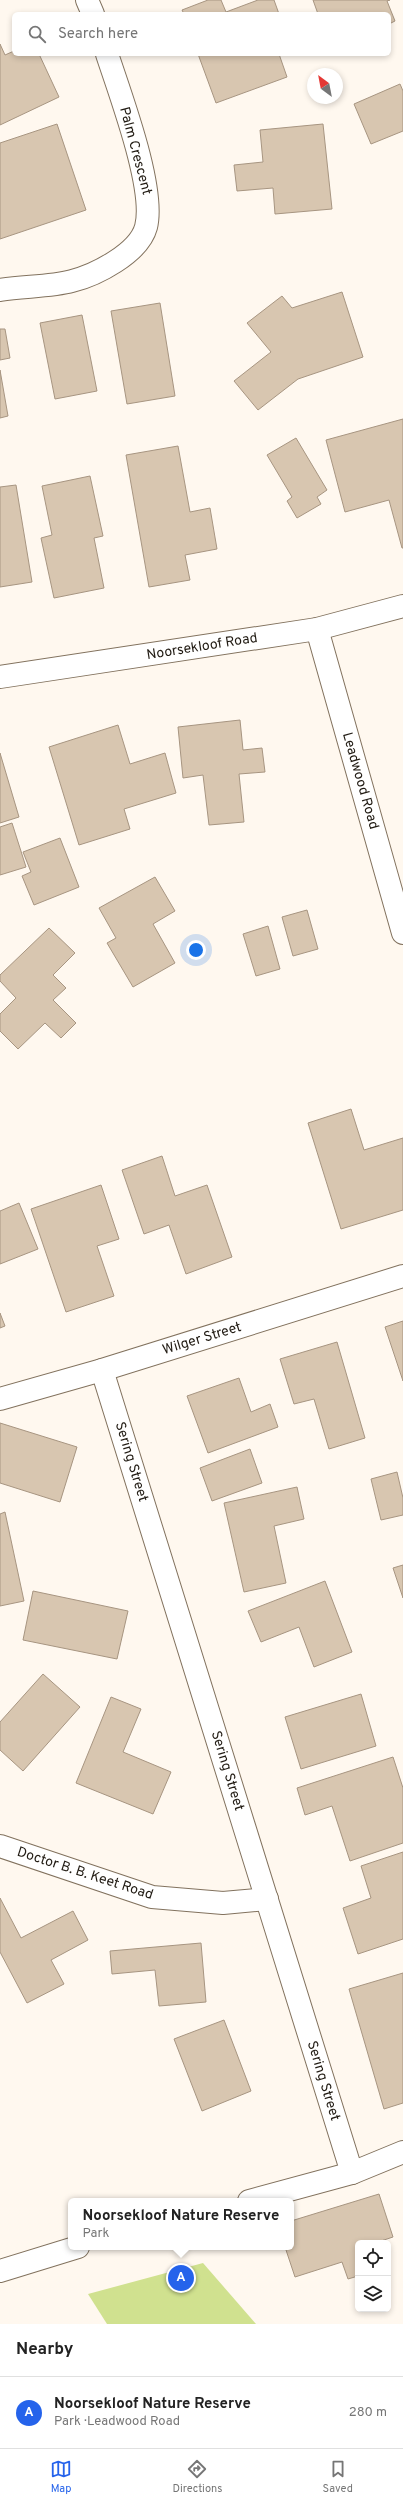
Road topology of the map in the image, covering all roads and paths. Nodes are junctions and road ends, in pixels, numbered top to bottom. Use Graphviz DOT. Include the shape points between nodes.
graph roads {
  1 [pos="87,0"];
  2 [pos="92,12"];
  3 [pos="108,56"];
  4 [pos="0,290"];
  5 [pos="403,606"];
  6 [pos="317,629"];
  7 [pos="0,678"];
  8 [pos="403,933"];
  9 [pos="403,1276"];
  10 [pos="102,1370"];
  11 [pos="0,1399"];
  12 [pos="0,1846"];
  13 [pos="267,1899"];
  14 [pos="403,2152"];
  15 [pos="352,2173"];
  16 [pos="260,2198"];
  17 [pos="68,2250"];
  18 [pos="0,2271"];
  1 -- 2 [label="street"];
  3 -- 4 [label="street, Palm Crescent" via="142,171 148,203 146,228 128,253 97,271 72,281"];
  5 -- 6 [label="street, Noorsekloof Road"];
  6 -- 7 [label="street, Noorsekloof Road"];
  6 -- 8 [label="street, Leadwood Road"];
  9 -- 10 [label="street, Wilger Street"];
  10 -- 11 [label="street, Wilger Street"];
  10 -- 13 [label="street, Sering Street"];
  12 -- 13 [label="street, Doctor B. B. Keet Road" via="152,1896 223,1904"];
  13 -- 15 [label="street, Sering Street"];
  14 -- 15 [label="street"];
  15 -- 16 [label="street"];
  17 -- 18 [label="street"];
}
